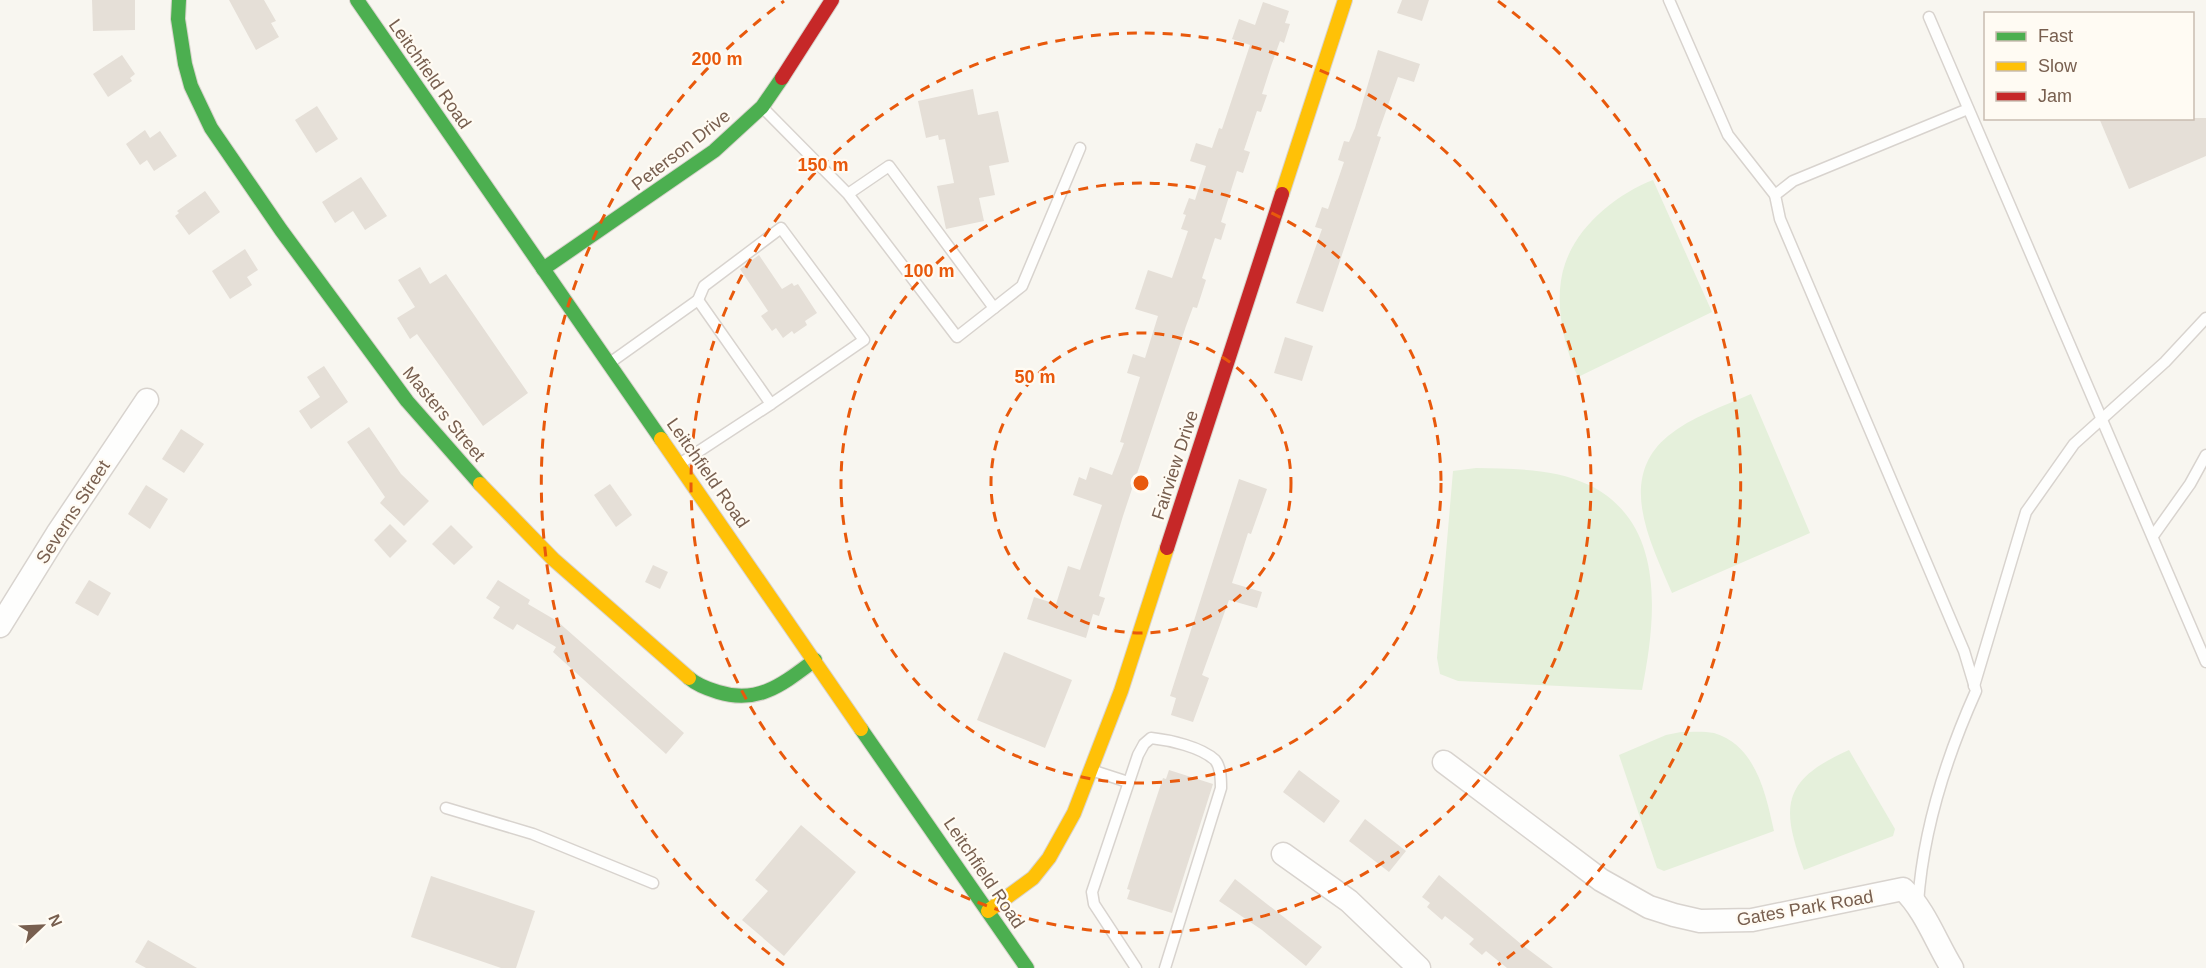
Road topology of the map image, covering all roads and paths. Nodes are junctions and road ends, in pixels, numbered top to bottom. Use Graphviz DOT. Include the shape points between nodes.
graph roads {
  1 [pos="178,0"];
  2 [pos="832,0"];
  3 [pos="1346,0"];
  4 [pos="1669,0"];
  5 [pos="363,2"];
  6 [pos="1929,17"];
  7 [pos="762,107"];
  8 [pos="1968,109"];
  9 [pos="1080,148"];
  10 [pos="848,194"];
  11 [pos="1775,195"];
  12 [pos="543,269"];
  13 [pos="698,300"];
  14 [pos="994,308"];
  15 [pos="2206,318"];
  16 [pos="608,364"];
  17 [pos="147,400"];
  18 [pos="771,404"];
  19 [pos="2100,418"];
  20 [pos="2206,454"];
  21 [pos="680,464"];
  22 [pos="2153,536"];
  23 [pos="0,626"];
  24 [pos="815,660"];
  25 [pos="2206,662"];
  26 [pos="1974,686"];
  27 [pos="1444,762"];
  28 [pos="1091,770"];
  29 [pos="1128,782"];
  30 [pos="446,808"];
  31 [pos="1282,854"];
  32 [pos="653,883"];
  33 [pos="1918,904"];
  34 [pos="988,911"];
  35 [pos="1027,968"];
  36 [pos="1136,968"];
  37 [pos="1165,968"];
  38 [pos="1419,968"];
  39 [pos="1952,968"];
  1 -- 24 [label="street, Masters Street" via="185,64 211,128 407,402 476,480 553,559 693,682 728,695 769,692"];
  2 -- 7 [label="street, Peterson Drive"];
  3 -- 28 [label="street, Fairview Drive" via="1121,691"];
  4 -- 11 [label="lane" via="1728,135"];
  5 -- 12 [label="street, Leitchfield Road"];
  6 -- 8 [label="lane"];
  7 -- 10 [label="lane"];
  7 -- 12 [label="street, Peterson Drive" via="714,151"];
  8 -- 11 [label="lane" via="1793,181"];
  8 -- 19 [label="lane"];
  9 -- 14 [label="lane" via="1022,286"];
  10 -- 14 [label="lane" via="889,166"];
  10 -- 14 [label="lane" via="957,337"];
  11 -- 26 [label="lane" via="1780,219 1964,651"];
  12 -- 16 [label="street, Leitchfield Road"];
  13 -- 16 [label="lane"];
  13 -- 18 [label="lane"];
  13 -- 18 [label="lane" via="704,286 781,228 864,340"];
  15 -- 19 [label="lane" via="2164,362"];
  16 -- 21 [label="street, Leitchfield Road"];
  17 -- 23 [label="street, Severns Street"];
  18 -- 21 [label="lane"];
  19 -- 22 [label="lane"];
  19 -- 26 [label="lane" via="2074,444 2026,512"];
  20 -- 22 [label="lane"];
  21 -- 24 [label="street, Leitchfield Road"];
  22 -- 25 [label="lane"];
  24 -- 34 [label="street, Leitchfield Road"];
  26 -- 33 [label="lane" via="1976,691 1951,749 1940,791 1921,865"];
  27 -- 33 [label="street, Gates Park Road" via="1601,880 1649,907 1674,915 1700,921 1752,920 1903,889"];
  28 -- 29 [label="lane"];
  28 -- 34 [label="street, Fairview Drive" via="1059,842 1046,861 1031,879"];
  29 -- 36 [label="lane" via="1092,892 1094,904"];
  29 -- 37 [label="lane" via="1138,755 1151,738 1209,757 1215,761 1221,777 1221,788"];
  30 -- 32 [label="lane" via="533,834"];
  31 -- 38 [label="street" via="1349,901"];
  33 -- 39 [label="street"];
  34 -- 35 [label="street, Leitchfield Road"];
}
